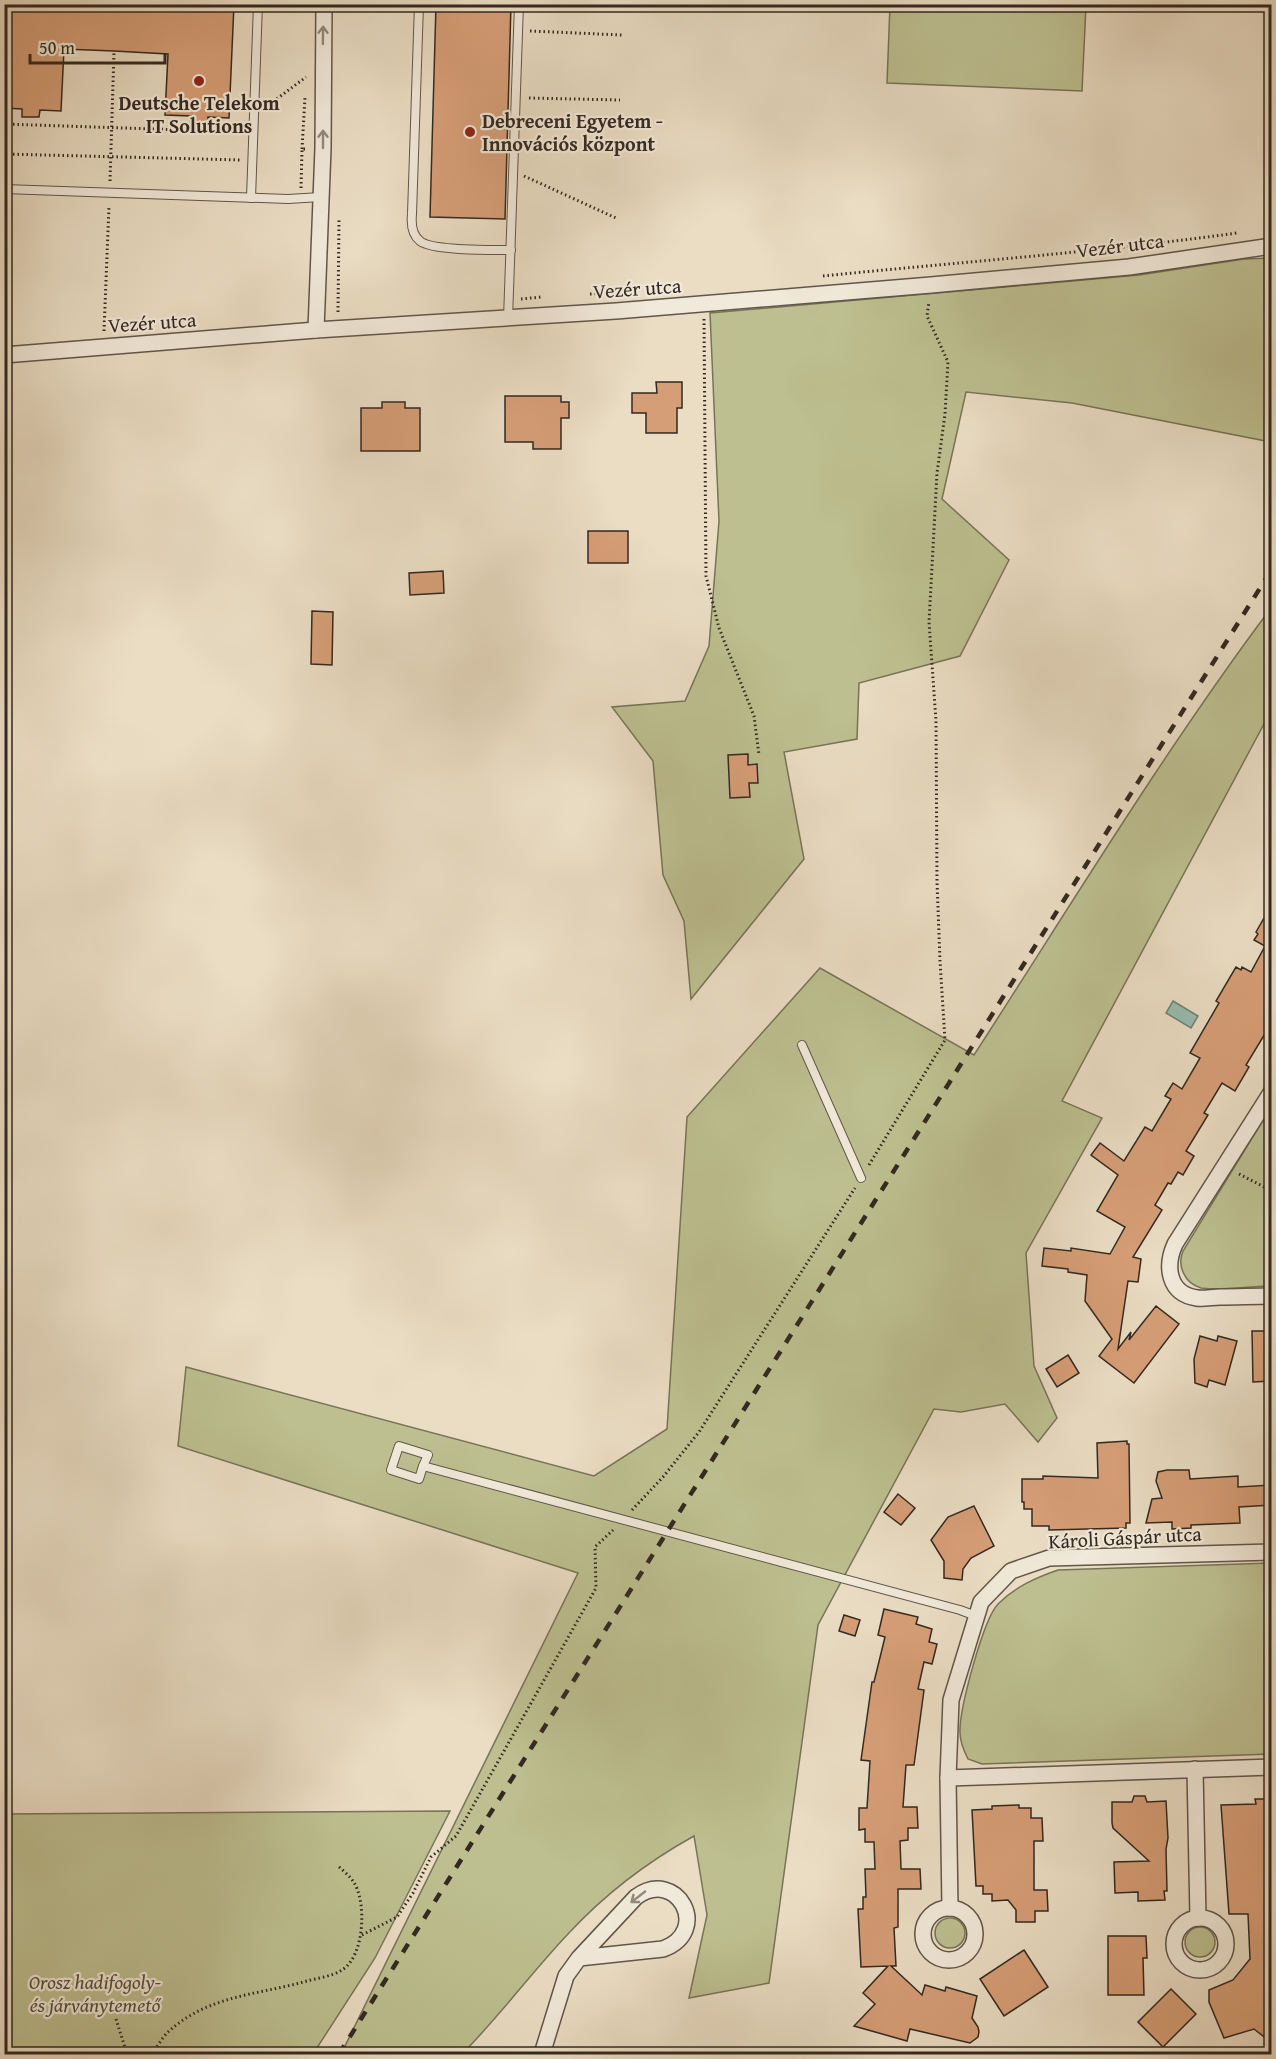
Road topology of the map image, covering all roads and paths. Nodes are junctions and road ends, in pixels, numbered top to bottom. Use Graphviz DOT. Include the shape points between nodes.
graph roads {
  1 [pos="258,4"];
  2 [pos="324,4"];
  3 [pos="419,4"];
  4 [pos="519,4"];
  5 [pos="518,30"];
  6 [pos="622,35"];
  7 [pos="322,65"];
  8 [pos="516,98"];
  9 [pos="620,100"];
  10 [pos="254,116"];
  11 [pos="4,124"];
  12 [pos="253,132"];
  13 [pos="4,154"];
  14 [pos="252,160"];
  15 [pos="514,171"];
  16 [pos="4,189"];
  17 [pos="321,197"];
  18 [pos="250,198"];
  19 [pos="616,218"];
  20 [pos="1239,232"];
  21 [pos="1272,246"];
  22 [pos="511,250"];
  23 [pos="821,276"];
  24 [pos="931,285"];
  25 [pos="628,292"];
  26 [pos="581,295"];
  27 [pos="546,297"];
  28 [pos="509,299"];
  29 [pos="704,304"];
  30 [pos="508,319"];
  31 [pos="316,330"];
  32 [pos="4,355"];
  33 [pos="759,755"];
  34 [pos="802,1045"];
  35 [pos="1270,1096"];
  36 [pos="1224,1166"];
  37 [pos="861,1178"];
  38 [pos="1272,1191"];
  39 [pos="1272,1296"];
  40 [pos="423,1466"];
  41 [pos="623,1519"];
  42 [pos="1272,1552"];
  43 [pos="976,1616"];
  44 [pos="1272,1767"];
  45 [pos="1195,1769"];
  46 [pos="948,1778"];
  47 [pos="337,1865"];
  48 [pos="950,1908"];
  49 [pos="1198,1918"];
  50 [pos="362,1935"];
  51 [pos="579,1958"];
  52 [pos="117,2019"];
  53 [pos="127,2055"];
  54 [pos="152,2055"];
  55 [pos="542,2055"];
  1 -- 10 [label="lane"];
  7 -- 2 [label="street, one-way"];
  3 -- 22 [label="lane" via="411,225 419,241 437,247"];
  4 -- 5 [label="lane"];
  5 -- 6 [label="path"];
  5 -- 8 [label="lane"];
  7 -- 10 [label="path"];
  17 -- 7 [label="street, one-way"];
  8 -- 9 [label="path"];
  8 -- 15 [label="lane"];
  10 -- 12 [label="lane"];
  11 -- 12 [label="path"];
  12 -- 14 [label="lane"];
  13 -- 14 [label="path"];
  14 -- 18 [label="lane"];
  15 -- 19 [label="path"];
  15 -- 22 [label="lane"];
  16 -- 18 [label="lane"];
  17 -- 18 [label="lane"];
  17 -- 31 [label="street"];
  20 -- 23 [label="path" via="1033,257"];
  21 -- 24 [label="street, Vezér utca" via="1129,267"];
  22 -- 28 [label="lane"];
  24 -- 29 [label="street, Vezér utca"];
  24 -- 37 [label="path" via="927,316 948,362 929,622 936,721 937,881 945,1040"];
  25 -- 26 [label="path"];
  27 -- 28 [label="path"];
  28 -- 30 [label="lane"];
  29 -- 30 [label="street, Vezér utca"];
  29 -- 33 [label="path" via="706,576 719,628 754,716"];
  30 -- 31 [label="street, Vezér utca"];
  31 -- 32 [label="street, Vezér utca"];
  34 -- 37 [label="lane"];
  35 -- 36 [label="street"];
  36 -- 38 [label="path"];
  36 -- 39 [label="street" via="1175,1244 1168,1269 1171,1279 1177,1289 1197,1298"];
  37 -- 41 [label="path" via="699,1432"];
  40 -- 40 [label="lane" via="419,1479 391,1470 399,1446 428,1455"];
  40 -- 41 [label="lane"];
  41 -- 43 [label="lane"];
  41 -- 50 [label="path" via="595,1547 596,1588 456,1836 431,1857 397,1917"];
  42 -- 43 [label="street, Károli Gáspár utca" via="1049,1558 1011,1571 981,1602"];
  43 -- 46 [label="street, Károli Gáspár utca" via="951,1700"];
  44 -- 45 [label="street"];
  45 -- 46 [label="street"];
  45 -- 49 [label="street"];
  46 -- 48 [label="street, Károli Gáspár utca"];
  47 -- 50 [label="path" via="354,1882 363,1911"];
  50 -- 54 [label="path" via="344,1970 200,2009 167,2033"];
  51 -- 51 [label="street, one-way" via="671,1946 687,1926 686,1909 668,1891 643,1892"];
  51 -- 55 [label="street" via="566,1976"];
  52 -- 53 [label="path"];
}
